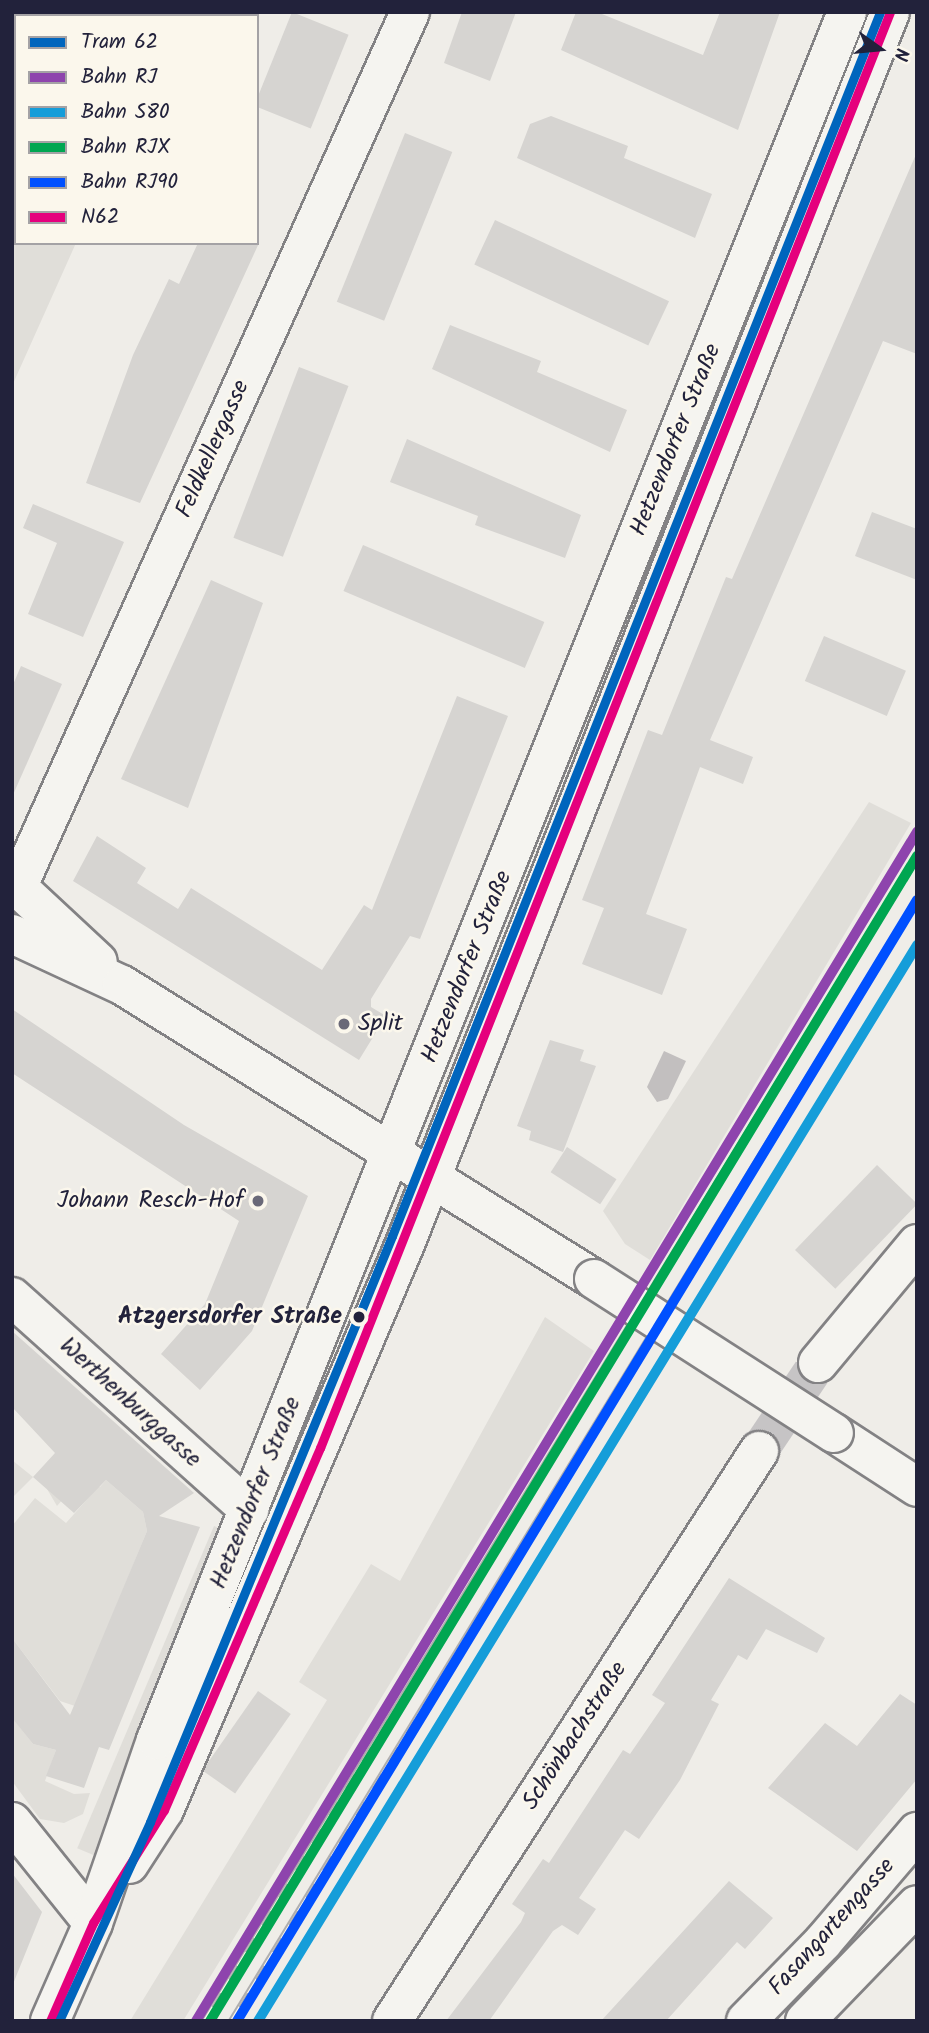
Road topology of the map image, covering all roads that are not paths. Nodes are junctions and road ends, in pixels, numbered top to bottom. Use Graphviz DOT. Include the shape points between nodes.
graph roads {
  1 [pos="410,12"];
  2 [pos="847,12"];
  3 [pos="890,12"];
  4 [pos="15,884"];
  5 [pos="12,934"];
  6 [pos="122,985"];
  7 [pos="392,1156"];
  8 [pos="431,1177"];
  9 [pos="917,1244"];
  10 [pos="12,1297"];
  11 [pos="818,1363"];
  12 [pos="759,1451"];
  13 [pos="917,1487"];
  14 [pos="249,1510"];
  15 [pos="12,1822"];
  16 [pos="917,1832"];
  17 [pos="917,1905"];
  18 [pos="93,1923"];
  19 [pos="50,2021"];
  20 [pos="392,2021"];
  21 [pos="746,2021"];
  22 [pos="805,2021"];
  1 -- 4 [label="main road, Feldkellergasse"];
  2 -- 7 [label="main road, Hetzendorfer Straße"];
  3 -- 8 [label="main road, Hetzendorfer Straße"];
  4 -- 6 [label="main road"];
  5 -- 6 [label="main road"];
  6 -- 7 [label="main road"];
  7 -- 8 [label="main road"];
  7 -- 14 [label="main road, Hetzendorfer Straße"];
  8 -- 13 [label="main road, bridge"];
  8 -- 18 [label="main road, Hetzendorfer Straße" via="164,1810"];
  9 -- 11 [label="main road"];
  10 -- 14 [label="main road, Werthenburggasse"];
  12 -- 20 [label="main road, Schönbachstraße"];
  14 -- 18 [label="main road, Hetzendorfer Straße" via="156,1740"];
  15 -- 18 [label="main road"];
  16 -- 21 [label="main road, Fasangartengasse"];
  17 -- 22 [label="main road, Fasangartengasse"];
  18 -- 19 [label="main road, Hetzendorfer Straße"];
}
